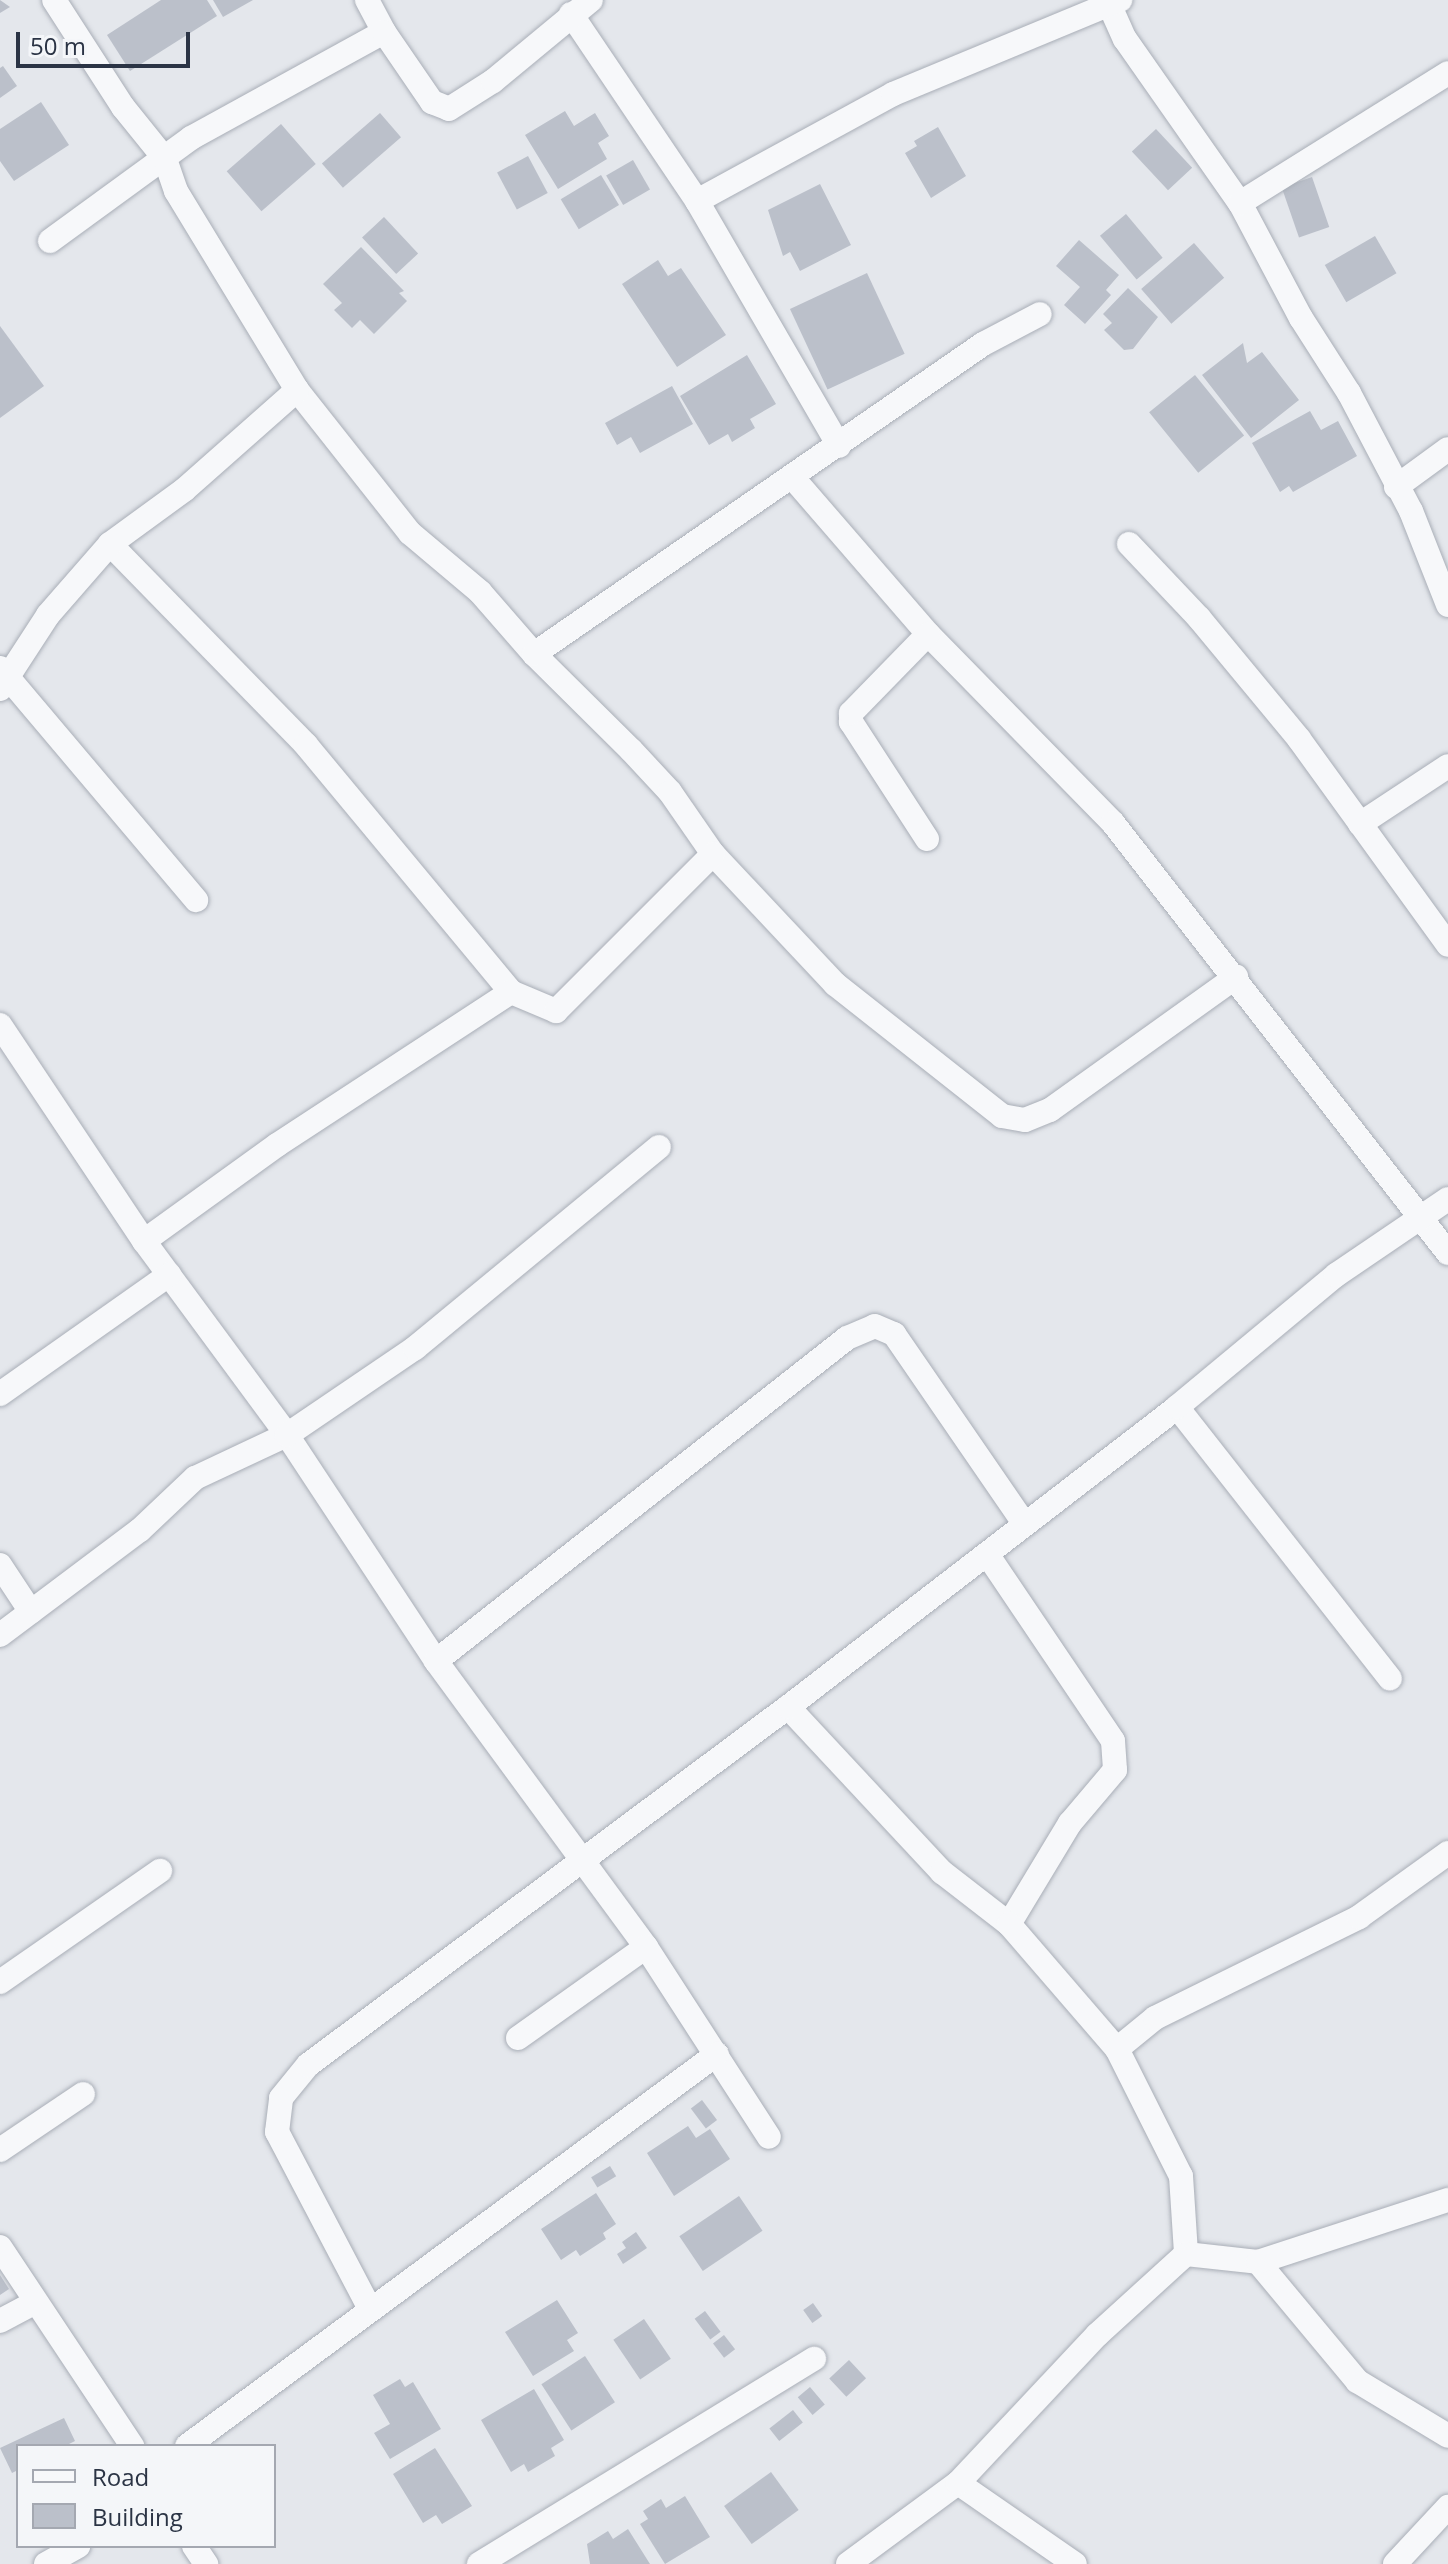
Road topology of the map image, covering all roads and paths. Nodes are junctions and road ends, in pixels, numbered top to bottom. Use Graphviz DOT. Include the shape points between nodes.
graph roads {
  1 [pos="54,0"];
  2 [pos="367,0"];
  3 [pos="591,0"];
  4 [pos="1115,3"];
  5 [pos="571,14"];
  6 [pos="384,32"];
  7 [pos="1448,73"];
  8 [pos="165,159"];
  9 [pos="697,201"];
  10 [pos="1240,203"];
  11 [pos="50,241"];
  12 [pos="1040,314"];
  13 [pos="297,390"];
  14 [pos="839,446"];
  15 [pos="1448,449"];
  16 [pos="793,478"];
  17 [pos="1396,487"];
  18 [pos="110,544"];
  19 [pos="1129,544"];
  20 [pos="1445,591"];
  21 [pos="928,634"];
  22 [pos="534,654"];
  23 [pos="3,679"];
  24 [pos="1448,766"];
  25 [pos="1360,824"];
  26 [pos="927,839"];
  27 [pos="713,854"];
  28 [pos="196,900"];
  29 [pos="1448,945"];
  30 [pos="1236,977"];
  31 [pos="511,992"];
  32 [pos="0,1025"];
  33 [pos="659,1147"];
  34 [pos="1448,1199"];
  35 [pos="1421,1214"];
  36 [pos="144,1241"];
  37 [pos="1448,1253"];
  38 [pos="169,1275"];
  39 [pos="0,1394"];
  40 [pos="1177,1407"];
  41 [pos="287,1435"];
  42 [pos="1024,1523"];
  43 [pos="987,1554"];
  44 [pos="0,1565"];
  45 [pos="31,1612"];
  46 [pos="0,1635"];
  47 [pos="436,1661"];
  48 [pos="1390,1679"];
  49 [pos="788,1707"];
  50 [pos="582,1856"];
  51 [pos="1445,1861"];
  52 [pos="160,1871"];
  53 [pos="1009,1924"];
  54 [pos="646,1947"];
  55 [pos="0,1982"];
  56 [pos="518,2038"];
  57 [pos="1117,2049"];
  58 [pos="717,2054"];
  59 [pos="83,2094"];
  60 [pos="769,2137"];
  61 [pos="0,2150"];
  62 [pos="1448,2200"];
  63 [pos="0,2247"];
  64 [pos="1186,2254"];
  65 [pos="1258,2262"];
  66 [pos="35,2302"];
  67 [pos="370,2309"];
  68 [pos="0,2321"];
  69 [pos="814,2359"];
  70 [pos="1448,2436"];
  71 [pos="131,2444"];
  72 [pos="190,2444"];
  73 [pos="958,2483"];
  74 [pos="1448,2507"];
  75 [pos="74,2548"];
  76 [pos="46,2564"];
  77 [pos="479,2564"];
  78 [pos="848,2564"];
  79 [pos="1075,2564"];
  80 [pos="1395,2564"];
  1 -- 8 [label="street" via="123,107"];
  2 -- 6 [label="street"];
  3 -- 5 [label="street"];
  4 -- 9 [label="street" via="893,94"];
  4 -- 10 [label="street" via="1125,39"];
  5 -- 6 [label="street" via="493,81 449,109 432,102"];
  5 -- 9 [label="street"];
  6 -- 8 [label="street" via="191,138"];
  7 -- 10 [label="street"];
  8 -- 11 [label="street"];
  8 -- 13 [label="street" via="176,191"];
  9 -- 14 [label="street"];
  10 -- 17 [label="street" via="1301,318 1349,393"];
  12 -- 14 [label="street" via="983,344"];
  13 -- 18 [label="street" via="184,490"];
  13 -- 22 [label="street" via="410,533 480,592"];
  14 -- 16 [label="street"];
  15 -- 17 [label="street"];
  16 -- 21 [label="street"];
  16 -- 22 [label="street"];
  17 -- 20 [label="street"];
  18 -- 23 [label="street" via="48,615"];
  18 -- 31 [label="street" via="306,745"];
  19 -- 25 [label="street" via="1249,676"];
  21 -- 26 [label="street" via="851,713 857,732"];
  21 -- 30 [label="street" via="1113,823"];
  22 -- 27 [label="street" via="670,792"];
  23 -- 28 [label="street"];
  24 -- 25 [label="street"];
  25 -- 29 [label="street"];
  27 -- 30 [label="street" via="835,984 1002,1116 1025,1120 1050,1110"];
  27 -- 31 [label="street" via="556,1011"];
  30 -- 35 [label="street"];
  31 -- 36 [label="street" via="277,1145"];
  32 -- 36 [label="street"];
  33 -- 41 [label="street" via="415,1348"];
  34 -- 35 [label="street"];
  35 -- 37 [label="street"];
  35 -- 40 [label="street" via="1336,1275"];
  36 -- 38 [label="street"];
  38 -- 39 [label="street"];
  38 -- 41 [label="street"];
  40 -- 42 [label="street"];
  40 -- 48 [label="street"];
  41 -- 45 [label="street" via="195,1478 140,1530"];
  41 -- 47 [label="street"];
  42 -- 43 [label="street"];
  42 -- 47 [label="street" via="894,1334 875,1326 847,1338"];
  43 -- 49 [label="street"];
  43 -- 53 [label="street" via="1113,1741 1115,1770 1070,1823"];
  44 -- 45 [label="street"];
  45 -- 46 [label="street"];
  47 -- 50 [label="street"];
  49 -- 50 [label="street"];
  49 -- 53 [label="street" via="942,1872"];
  50 -- 54 [label="street"];
  50 -- 67 [label="street" via="308,2065 281,2098 277,2132"];
  51 -- 57 [label="street" via="1359,1917 1155,2018"];
  52 -- 55 [label="street"];
  53 -- 57 [label="street"];
  54 -- 56 [label="street"];
  54 -- 58 [label="street"];
  57 -- 64 [label="street" via="1181,2176"];
  58 -- 60 [label="street"];
  58 -- 67 [label="street"];
  59 -- 61 [label="street"];
  62 -- 65 [label="street"];
  63 -- 66 [label="street"];
  64 -- 65 [label="street"];
  64 -- 73 [label="street" via="1097,2335"];
  65 -- 70 [label="street" via="1357,2381"];
  66 -- 68 [label="street"];
  66 -- 71 [label="street"];
  67 -- 72 [label="street"];
  69 -- 77 [label="street"];
  73 -- 78 [label="street"];
  73 -- 79 [label="street"];
  74 -- 80 [label="street"];
  75 -- 76 [label="street"];
}
